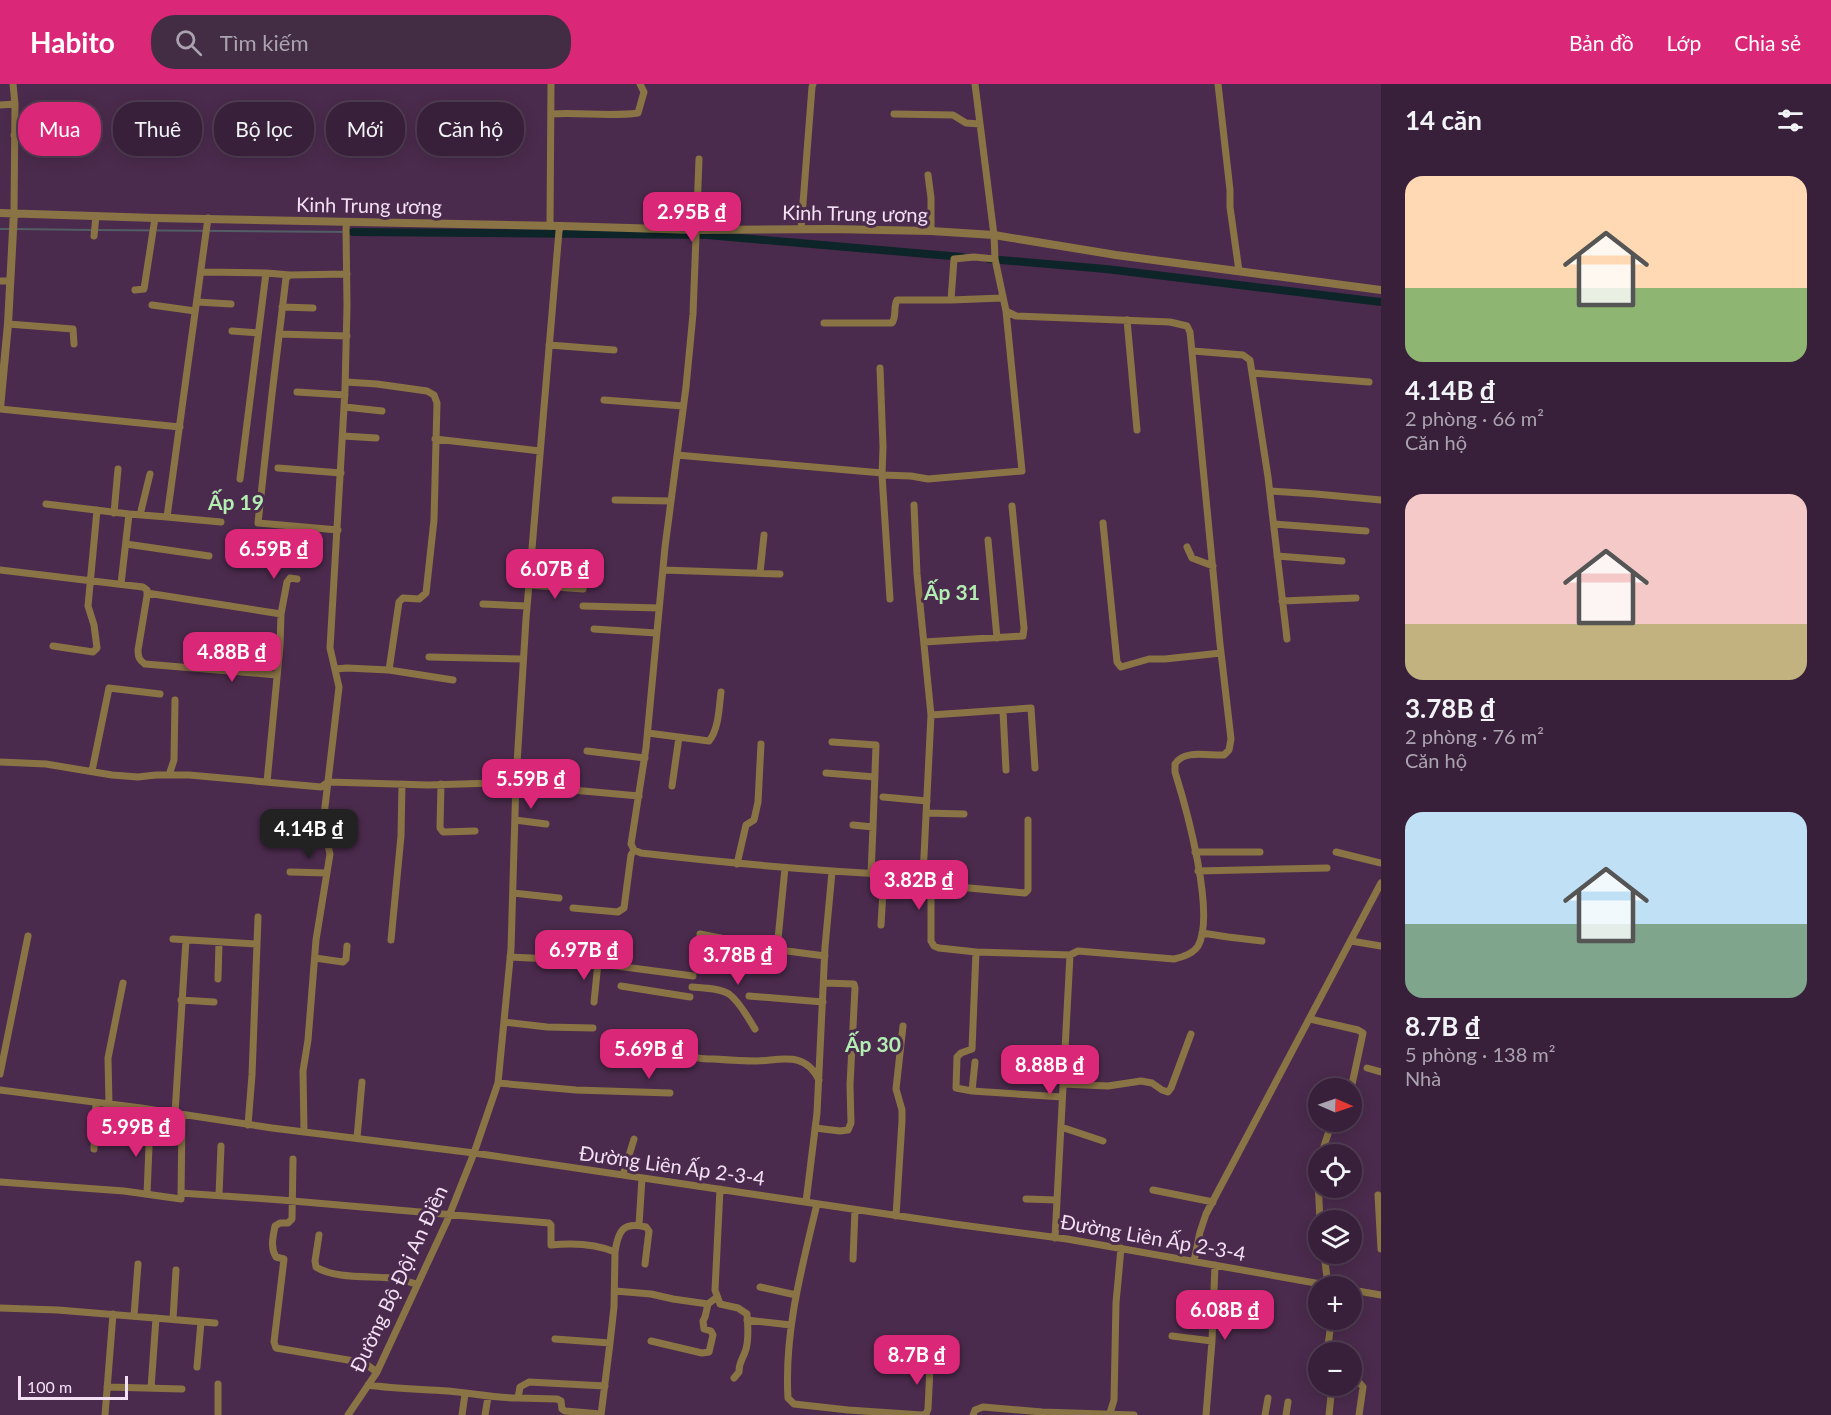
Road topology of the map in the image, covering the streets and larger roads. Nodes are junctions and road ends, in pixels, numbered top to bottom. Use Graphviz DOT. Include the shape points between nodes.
graph roads {
  1 [pos="14,84"];
  2 [pos="551,84"];
  3 [pos="640,84"];
  4 [pos="813,84"];
  5 [pos="975,84"];
  6 [pos="1218,84"];
  7 [pos="15,104"];
  8 [pos="0,105"];
  9 [pos="551,114"];
  10 [pos="894,114"];
  11 [pos="980,124"];
  12 [pos="14,135"];
  13 [pos="18,135"];
  14 [pos="699,159"];
  15 [pos="928,176"];
  16 [pos="0,213"];
  17 [pos="14,216"];
  18 [pos="96,216"];
  19 [pos="208,221"];
  20 [pos="154,222"];
  21 [pos="550,226"];
  22 [pos="346,228"];
  23 [pos="801,229"];
  24 [pos="560,231"];
  25 [pos="931,231"];
  26 [pos="697,232"];
  27 [pos="94,236"];
  28 [pos="994,239"];
  29 [pos="995,259"];
  30 [pos="1239,271"];
  31 [pos="201,272"];
  32 [pos="266,273"];
  33 [pos="347,274"];
  34 [pos="290,275"];
  35 [pos="0,281"];
  36 [pos="10,281"];
  37 [pos="135,290"];
  38 [pos="1381,290"];
  39 [pos="1002,298"];
  40 [pos="951,300"];
  41 [pos="196,302"];
  42 [pos="231,304"];
  43 [pos="152,305"];
  44 [pos="282,307"];
  45 [pos="313,308"];
  46 [pos="195,311"];
  47 [pos="1006,311"];
  48 [pos="1127,320"];
  49 [pos="824,323"];
  50 [pos="8,324"];
  51 [pos="232,331"];
  52 [pos="258,333"];
  53 [pos="279,334"];
  54 [pos="347,336"];
  55 [pos="74,344"];
  56 [pos="549,345"];
  57 [pos="614,350"];
  58 [pos="1193,351"];
  59 [pos="880,368"];
  60 [pos="1253,373"];
  61 [pos="346,382"];
  62 [pos="1369,382"];
  63 [pos="297,392"];
  64 [pos="345,395"];
  65 [pos="604,400"];
  66 [pos="683,406"];
  67 [pos="345,407"];
  68 [pos="0,409"];
  69 [pos="382,411"];
  70 [pos="180,427"];
  71 [pos="1137,430"];
  72 [pos="343,436"];
  73 [pos="376,438"];
  74 [pos="435,439"];
  75 [pos="540,451"];
  76 [pos="676,455"];
  77 [pos="278,468"];
  78 [pos="118,470"];
  79 [pos="341,473"];
  80 [pos="150,474"];
  81 [pos="882,474"];
  82 [pos="240,479"];
  83 [pos="1270,491"];
  84 [pos="615,500"];
  85 [pos="1381,500"];
  86 [pos="671,501"];
  87 [pos="46,504"];
  88 [pos="914,506"];
  89 [pos="1012,506"];
  90 [pos="97,510"];
  91 [pos="114,513"];
  92 [pos="129,514"];
  93 [pos="140,515"];
  94 [pos="167,517"];
  95 [pos="221,522"];
  96 [pos="1103,523"];
  97 [pos="1274,524"];
  98 [pos="338,530"];
  99 [pos="1366,531"];
  100 [pos="764,535"];
  101 [pos="988,540"];
  102 [pos="126,544"];
  103 [pos="1187,547"];
  104 [pos="209,556"];
  105 [pos="1277,556"];
  106 [pos="1342,561"];
  107 [pos="1213,566"];
  108 [pos="0,570"];
  109 [pos="663,570"];
  110 [pos="760,573"];
  111 [pos="780,574"];
  112 [pos="297,579"];
  113 [pos="91,580"];
  114 [pos="122,584"];
  115 [pos="529,585"];
  116 [pos="583,589"];
  117 [pos="147,593"];
  118 [pos="1356,598"];
  119 [pos="890,599"];
  120 [pos="1282,601"];
  121 [pos="483,604"];
  122 [pos="527,606"];
  123 [pos="583,606"];
  124 [pos="659,608"];
  125 [pos="280,614"];
  126 [pos="594,629"];
  127 [pos="656,633"];
  128 [pos="210,638"];
  129 [pos="997,638"];
  130 [pos="1287,639"];
  131 [pos="924,642"];
  132 [pos="53,646"];
  133 [pos="280,646"];
  134 [pos="1221,653"];
  135 [pos="429,657"];
  136 [pos="523,659"];
  137 [pos="335,669"];
  138 [pos="389,670"];
  139 [pos="277,675"];
  140 [pos="453,680"];
  141 [pos="721,692"];
  142 [pos="160,694"];
  143 [pos="175,700"];
  144 [pos="1003,711"];
  145 [pos="931,715"];
  146 [pos="648,733"];
  147 [pos="679,737"];
  148 [pos="832,742"];
  149 [pos="761,744"];
  150 [pos="587,751"];
  151 [pos="645,758"];
  152 [pos="0,762"];
  153 [pos="1035,768"];
  154 [pos="1006,770"];
  155 [pos="92,771"];
  156 [pos="826,773"];
  157 [pos="169,775"];
  158 [pos="875,777"];
  159 [pos="267,782"];
  160 [pos="328,782"];
  161 [pos="402,784"];
  162 [pos="441,784"];
  163 [pos="515,785"];
  164 [pos="672,786"];
  165 [pos="639,796"];
  166 [pos="883,797"];
  167 [pos="927,801"];
  168 [pos="926,813"];
  169 [pos="964,814"];
  170 [pos="514,820"];
  171 [pos="1028,820"];
  172 [pos="546,824"];
  173 [pos="853,825"];
  174 [pos="873,827"];
  175 [pos="474,831"];
  176 [pos="634,850"];
  177 [pos="1195,852"];
  178 [pos="1260,852"];
  179 [pos="1335,852"];
  180 [pos="1381,863"];
  181 [pos="737,864"];
  182 [pos="1327,867"];
  183 [pos="785,868"];
  184 [pos="1198,871"];
  185 [pos="290,872"];
  186 [pos="832,872"];
  187 [pos="327,873"];
  188 [pos="871,874"];
  189 [pos="884,874"];
  190 [pos="923,876"];
  191 [pos="1381,883"];
  192 [pos="931,888"];
  193 [pos="513,893"];
  194 [pos="1378,896"];
  195 [pos="559,898"];
  196 [pos="573,908"];
  197 [pos="258,917"];
  198 [pos="881,925"];
  199 [pos="1202,933"];
  200 [pos="700,934"];
  201 [pos="610,935"];
  202 [pos="28,936"];
  203 [pos="173,939"];
  204 [pos="186,940"];
  205 [pos="391,940"];
  206 [pos="1262,941"];
  207 [pos="1351,941"];
  208 [pos="219,942"];
  209 [pos="257,944"];
  210 [pos="347,946"];
  211 [pos="1381,946"];
  212 [pos="777,949"];
  213 [pos="976,952"];
  214 [pos="1070,955"];
  215 [pos="825,956"];
  216 [pos="510,957"];
  217 [pos="315,958"];
  218 [pos="598,963"];
  219 [pos="607,964"];
  220 [pos="693,976"];
  221 [pos="218,979"];
  222 [pos="123,983"];
  223 [pos="824,983"];
  224 [pos="621,986"];
  225 [pos="692,987"];
  226 [pos="749,996"];
  227 [pos="690,997"];
  228 [pos="182,1000"];
  229 [pos="214,1002"];
  230 [pos="594,1002"];
  231 [pos="823,1002"];
  232 [pos="1310,1019"];
  233 [pos="504,1022"];
  234 [pos="903,1026"];
  235 [pos="593,1028"];
  236 [pos="755,1029"];
  237 [pos="1191,1034"];
  238 [pos="684,1050"];
  239 [pos="975,1062"];
  240 [pos="1367,1068"];
  241 [pos="1381,1072"];
  242 [pos="0,1074"];
  243 [pos="1353,1078"];
  244 [pos="819,1080"];
  245 [pos="362,1082"];
  246 [pos="498,1083"];
  247 [pos="1063,1084"];
  248 [pos="0,1090"];
  249 [pos="972,1091"];
  250 [pos="670,1094"];
  251 [pos="1062,1097"];
  252 [pos="96,1102"];
  253 [pos="109,1104"];
  254 [pos="179,1114"];
  255 [pos="150,1123"];
  256 [pos="248,1125"];
  257 [pos="1061,1127"];
  258 [pos="815,1128"];
  259 [pos="304,1132"];
  260 [pos="357,1138"];
  261 [pos="634,1139"];
  262 [pos="1103,1141"];
  263 [pos="221,1146"];
  264 [pos="94,1149"];
  265 [pos="474,1153"];
  266 [pos="293,1159"];
  267 [pos="623,1174"];
  268 [pos="642,1178"];
  269 [pos="0,1182"];
  270 [pos="720,1189"];
  271 [pos="1153,1190"];
  272 [pos="181,1193"];
  273 [pos="147,1194"];
  274 [pos="219,1195"];
  275 [pos="1378,1195"];
  276 [pos="1026,1199"];
  277 [pos="1057,1200"];
  278 [pos="292,1202"];
  279 [pos="806,1202"];
  280 [pos="1213,1202"];
  281 [pos="817,1204"];
  282 [pos="855,1210"];
  283 [pos="449,1215"];
  284 [pos="896,1216"];
  285 [pos="639,1225"];
  286 [pos="319,1235"];
  287 [pos="1056,1238"];
  288 [pos="1121,1248"];
  289 [pos="1381,1249"];
  290 [pos="615,1252"];
  291 [pos="853,1259"];
  292 [pos="1194,1261"];
  293 [pos="138,1264"];
  294 [pos="645,1264"];
  295 [pos="1215,1265"];
  296 [pos="176,1270"];
  297 [pos="1308,1281"];
  298 [pos="417,1284"];
  299 [pos="759,1287"];
  300 [pos="615,1292"];
  301 [pos="1362,1292"];
  302 [pos="796,1295"];
  303 [pos="1381,1295"];
  304 [pos="717,1297"];
  305 [pos="708,1304"];
  306 [pos="0,1308"];
  307 [pos="113,1314"];
  308 [pos="134,1316"];
  309 [pos="156,1318"];
  310 [pos="173,1319"];
  311 [pos="747,1320"];
  312 [pos="201,1322"];
  313 [pos="215,1323"];
  314 [pos="791,1325"];
  315 [pos="1172,1336"];
  316 [pos="555,1339"];
  317 [pos="651,1341"];
  318 [pos="1212,1341"];
  319 [pos="610,1343"];
  320 [pos="197,1367"];
  321 [pos="930,1367"];
  322 [pos="377,1372"];
  323 [pos="734,1378"];
  324 [pos="218,1384"];
  325 [pos="368,1385"];
  326 [pos="605,1386"];
  327 [pos="107,1387"];
  328 [pos="151,1388"];
  329 [pos="182,1389"];
  330 [pos="465,1394"];
  331 [pos="1331,1396"];
  332 [pos="1362,1396"];
  333 [pos="488,1397"];
  334 [pos="518,1398"];
  335 [pos="1268,1398"];
  336 [pos="1288,1402"];
  337 [pos="1110,1413"];
  338 [pos="601,1414"];
  339 [pos="105,1415"];
  340 [pos="218,1415"];
  341 [pos="348,1415"];
  342 [pos="462,1415"];
  343 [pos="484,1415"];
  344 [pos="922,1415"];
  345 [pos="973,1415"];
  346 [pos="1134,1415"];
  347 [pos="1206,1415"];
  348 [pos="1265,1415"];
  349 [pos="1286,1415"];
  350 [pos="1329,1415"];
  351 [pos="1359,1415"];
  1 -- 7 [label="street"];
  2 -- 9 [label="street"];
  3 -- 9 [label="street" via="644,92 638,113"];
  4 -- 23 [label="street"];
  5 -- 11 [label="street"];
  6 -- 30 [label="street"];
  7 -- 8 [label="street"];
  7 -- 12 [label="street"];
  9 -- 21 [label="street"];
  10 -- 11 [label="street" via="953,115 966,123"];
  11 -- 28 [label="street"];
  12 -- 13 [label="street"];
  12 -- 17 [label="street"];
  14 -- 26 [label="street"];
  15 -- 25 [label="street"];
  16 -- 17 [label="street, Kinh Trung ương"];
  17 -- 18 [label="street, Kinh Trung ương"];
  17 -- 36 [label="street"];
  18 -- 20 [label="street, Kinh Trung ương"];
  18 -- 27 [label="street"];
  19 -- 20 [label="street, Kinh Trung ương"];
  19 -- 22 [label="street, Kinh Trung ương"];
  19 -- 31 [label="street"];
  20 -- 37 [label="street" via="144,289"];
  21 -- 22 [label="street, Kinh Trung ương"];
  21 -- 24 [label="street, Kinh Trung ương"];
  22 -- 33 [label="street"];
  23 -- 25 [label="street, Kinh Trung ương"];
  23 -- 26 [label="street, Kinh Trung ương"];
  24 -- 26 [label="street, Kinh Trung ương"];
  24 -- 56 [label="street, Đường Bộ Đội An Điền"];
  25 -- 28 [label="street, Kinh Trung ương"];
  26 -- 66 [label="street"];
  28 -- 29 [label="street"];
  28 -- 30 [label="street, Kinh Trung ương"];
  29 -- 39 [label="street"];
  29 -- 40 [label="street" via="954,259"];
  30 -- 38 [label="street, Kinh Trung ương"];
  31 -- 32 [label="street"];
  31 -- 41 [label="street"];
  32 -- 34 [label="street"];
  32 -- 52 [label="street"];
  33 -- 34 [label="street"];
  33 -- 54 [label="street"];
  34 -- 44 [label="street" via="286,278"];
  35 -- 36 [label="street"];
  36 -- 50 [label="street"];
  39 -- 40 [label="street"];
  39 -- 47 [label="street"];
  40 -- 49 [label="street" via="897,300 892,323"];
  41 -- 42 [label="street"];
  41 -- 46 [label="street"];
  43 -- 46 [label="street"];
  44 -- 45 [label="street"];
  44 -- 53 [label="street"];
  46 -- 70 [label="street"];
  47 -- 48 [label="street" via="1016,316"];
  47 -- 81 [label="street" via="1022,472 928,478"];
  48 -- 58 [label="street" via="1187,326"];
  48 -- 71 [label="street"];
  50 -- 55 [label="street" via="73,329"];
  50 -- 68 [label="street"];
  51 -- 52 [label="street"];
  52 -- 82 [label="street"];
  53 -- 54 [label="street"];
  53 -- 98 [label="street" via="258,523"];
  54 -- 61 [label="street"];
  56 -- 57 [label="street"];
  56 -- 75 [label="street, Đường Bộ Đội An Điền"];
  58 -- 60 [label="street" via="1243,355 1250,360"];
  58 -- 107 [label="street"];
  59 -- 81 [label="street"];
  60 -- 62 [label="street"];
  60 -- 83 [label="street"];
  61 -- 64 [label="street"];
  61 -- 74 [label="street" via="434,395"];
  63 -- 64 [label="street"];
  64 -- 67 [label="street"];
  65 -- 66 [label="street"];
  66 -- 76 [label="street"];
  67 -- 69 [label="street"];
  67 -- 72 [label="street"];
  68 -- 70 [label="street"];
  70 -- 94 [label="street"];
  72 -- 73 [label="street"];
  72 -- 79 [label="street"];
  74 -- 75 [label="street"];
  74 -- 138 [label="street" via="434,520 426,593 419,599 403,598 399,602"];
  75 -- 115 [label="street, Đường Bộ Đội An Điền"];
  76 -- 81 [label="street"];
  76 -- 86 [label="street"];
  77 -- 79 [label="street"];
  78 -- 91 [label="street"];
  79 -- 98 [label="street"];
  80 -- 93 [label="street"];
  81 -- 119 [label="street"];
  83 -- 85 [label="street"];
  83 -- 97 [label="street"];
  84 -- 86 [label="street"];
  86 -- 109 [label="street"];
  87 -- 90 [label="street"];
  88 -- 131 [label="street"];
  89 -- 129 [label="street" via="1024,628 1023,636"];
  90 -- 91 [label="street"];
  90 -- 113 [label="street"];
  91 -- 92 [label="street"];
  92 -- 93 [label="street"];
  92 -- 102 [label="street"];
  93 -- 94 [label="street"];
  94 -- 95 [label="street"];
  96 -- 134 [label="street" via="1120,667 1149,659"];
  97 -- 99 [label="street"];
  97 -- 105 [label="street"];
  98 -- 137 [label="street" via="330,648"];
  100 -- 110 [label="street"];
  101 -- 129 [label="street"];
  102 -- 104 [label="street"];
  102 -- 114 [label="street"];
  103 -- 107 [label="street" via="1192,558"];
  105 -- 106 [label="street"];
  105 -- 120 [label="street"];
  107 -- 134 [label="street"];
  108 -- 113 [label="street"];
  109 -- 110 [label="street"];
  109 -- 124 [label="street"];
  110 -- 111 [label="street"];
  112 -- 125 [label="street" via="286,582"];
  113 -- 114 [label="street"];
  113 -- 132 [label="street" via="88,606 96,651"];
  114 -- 117 [label="street" via="143,588"];
  115 -- 116 [label="street"];
  115 -- 122 [label="street, Đường Bộ Đội An Điền"];
  117 -- 125 [label="street"];
  117 -- 139 [label="street" via="138,650 145,664"];
  118 -- 120 [label="street"];
  120 -- 130 [label="street"];
  121 -- 122 [label="street"];
  122 -- 136 [label="street, Đường Bộ Đội An Điền"];
  123 -- 124 [label="street"];
  124 -- 127 [label="street"];
  125 -- 133 [label="street"];
  126 -- 127 [label="street"];
  127 -- 146 [label="street"];
  128 -- 133 [label="street"];
  129 -- 131 [label="street"];
  131 -- 145 [label="street"];
  133 -- 139 [label="street"];
  134 -- 177 [label="street" via="1229,750 1224,755 1192,755 1175,762"];
  135 -- 136 [label="street"];
  136 -- 163 [label="street, Đường Bộ Đội An Điền"];
  137 -- 138 [label="street"];
  137 -- 160 [label="street" via="339,687"];
  138 -- 140 [label="street"];
  139 -- 159 [label="street"];
  141 -- 147 [label="street" via="712,738 709,741"];
  142 -- 155 [label="street" via="109,688"];
  143 -- 157 [label="street" via="174,760"];
  144 -- 145 [label="street"];
  144 -- 153 [label="street" via="1031,708"];
  144 -- 154 [label="street"];
  145 -- 167 [label="street"];
  146 -- 147 [label="street"];
  146 -- 151 [label="street"];
  147 -- 164 [label="street"];
  148 -- 158 [label="street" via="876,745"];
  149 -- 181 [label="street" via="758,802 754,820 746,825"];
  150 -- 151 [label="street"];
  151 -- 165 [label="street"];
  152 -- 155 [label="street"];
  155 -- 157 [label="street" via="138,777"];
  156 -- 158 [label="street"];
  157 -- 159 [label="street"];
  158 -- 174 [label="street"];
  159 -- 160 [label="street" via="321,787"];
  160 -- 161 [label="street"];
  160 -- 187 [label="street" via="322,836 330,854"];
  161 -- 162 [label="street"];
  161 -- 205 [label="street"];
  162 -- 163 [label="street"];
  162 -- 175 [label="street" via="440,828 443,832"];
  163 -- 165 [label="street"];
  163 -- 170 [label="street, Đường Bộ Đội An Điền"];
  165 -- 176 [label="street"];
  166 -- 167 [label="street"];
  167 -- 168 [label="street"];
  168 -- 169 [label="street"];
  168 -- 190 [label="street"];
  170 -- 172 [label="street"];
  170 -- 193 [label="street, Đường Bộ Đội An Điền"];
  171 -- 192 [label="street" via="1028,890"];
  173 -- 174 [label="street"];
  174 -- 188 [label="street"];
  176 -- 181 [label="street"];
  176 -- 196 [label="street" via="624,908 618,912"];
  177 -- 178 [label="street"];
  177 -- 184 [label="street"];
  179 -- 180 [label="street"];
  181 -- 183 [label="street"];
  182 -- 184 [label="street"];
  183 -- 186 [label="street"];
  183 -- 212 [label="street"];
  184 -- 199 [label="street"];
  185 -- 187 [label="street"];
  186 -- 188 [label="street"];
  186 -- 215 [label="street"];
  187 -- 217 [label="street"];
  188 -- 189 [label="street"];
  189 -- 190 [label="street"];
  189 -- 198 [label="street"];
  190 -- 192 [label="street"];
  191 -- 194 [label="street"];
  192 -- 213 [label="street" via="934,946"];
  193 -- 195 [label="street"];
  193 -- 216 [label="street, Đường Bộ Đội An Điền"];
  194 -- 207 [label="street"];
  197 -- 209 [label="street"];
  199 -- 206 [label="street"];
  199 -- 214 [label="street" via="1193,951 1174,959 1078,951"];
  200 -- 212 [label="street"];
  201 -- 219 [label="street"];
  202 -- 242 [label="street"];
  203 -- 204 [label="street"];
  204 -- 208 [label="street"];
  204 -- 228 [label="street"];
  207 -- 211 [label="street"];
  207 -- 232 [label="street"];
  208 -- 209 [label="street"];
  208 -- 221 [label="street"];
  209 -- 256 [label="street"];
  210 -- 217 [label="street" via="344,962"];
  212 -- 215 [label="street"];
  213 -- 214 [label="street"];
  213 -- 249 [label="street" via="972,1049 957,1056 955,1082 956,1088"];
  214 -- 247 [label="street"];
  215 -- 223 [label="street"];
  216 -- 218 [label="street"];
  216 -- 233 [label="street, Đường Bộ Đội An Điền"];
  217 -- 259 [label="street" via="303,1071"];
  218 -- 219 [label="street"];
  218 -- 230 [label="street"];
  219 -- 220 [label="street"];
  222 -- 253 [label="street" via="108,1058"];
  223 -- 231 [label="street"];
  223 -- 258 [label="street" via="854,984 851,1123 848,1130"];
  224 -- 227 [label="street"];
  225 -- 236 [label="street" via="730,995"];
  226 -- 231 [label="street"];
  228 -- 229 [label="street"];
  228 -- 254 [label="street"];
  231 -- 244 [label="street"];
  232 -- 243 [label="street" via="1363,1033"];
  232 -- 280 [label="street"];
  233 -- 235 [label="street"];
  233 -- 246 [label="street, Đường Bộ Đội An Điền"];
  234 -- 284 [label="street" via="896,1089 902,1110"];
  237 -- 247 [label="street" via="1168,1092 1141,1081 1108,1086"];
  238 -- 244 [label="street" via="701,1059 795,1060 809,1065"];
  239 -- 249 [label="street"];
  240 -- 241 [label="street"];
  244 -- 258 [label="street"];
  245 -- 260 [label="street"];
  246 -- 250 [label="street"];
  246 -- 265 [label="street, Đường Bộ Đội An Điền"];
  247 -- 251 [label="street"];
  248 -- 252 [label="street, Đường Liên Ấp 2-3-4"];
  249 -- 251 [label="street"];
  251 -- 257 [label="street"];
  252 -- 253 [label="street, Đường Liên Ấp 2-3-4"];
  252 -- 264 [label="street"];
  253 -- 254 [label="street, Đường Liên Ấp 2-3-4"];
  254 -- 256 [label="street, Đường Liên Ấp 2-3-4"];
  254 -- 272 [label="street"];
  255 -- 273 [label="street"];
  256 -- 259 [label="street, Đường Liên Ấp 2-3-4"];
  257 -- 262 [label="street"];
  257 -- 277 [label="street"];
  258 -- 279 [label="street"];
  259 -- 260 [label="street, Đường Liên Ấp 2-3-4"];
  260 -- 265 [label="street, Đường Liên Ấp 2-3-4"];
  261 -- 267 [label="street"];
  263 -- 274 [label="street"];
  265 -- 267 [label="street, Đường Liên Ấp 2-3-4"];
  265 -- 283 [label="street, Đường Bộ Đội An Điền"];
  266 -- 278 [label="street"];
  267 -- 268 [label="street, Đường Liên Ấp 2-3-4"];
  268 -- 270 [label="street, Đường Liên Ấp 2-3-4"];
  268 -- 285 [label="street"];
  269 -- 273 [label="street"];
  270 -- 279 [label="street, Đường Liên Ấp 2-3-4"];
  270 -- 304 [label="street"];
  271 -- 280 [label="street"];
  272 -- 273 [label="street" via="181,1198"];
  272 -- 274 [label="street"];
  274 -- 278 [label="street"];
  275 -- 289 [label="street"];
  276 -- 277 [label="street"];
  277 -- 287 [label="street"];
  278 -- 283 [label="street"];
  278 -- 322 [label="street" via="292,1219 288,1224 275,1226 273,1238 276,1257 284,1259 276,1348 348,1360"];
  279 -- 281 [label="street, Đường Liên Ấp 2-3-4"];
  280 -- 292 [label="street" via="1200,1232"];
  281 -- 282 [label="street, Đường Liên Ấp 2-3-4"];
  281 -- 302 [label="street"];
  282 -- 284 [label="street, Đường Liên Ấp 2-3-4"];
  282 -- 291 [label="street"];
  283 -- 290 [label="street" via="549,1223 551,1245"];
  283 -- 298 [label="street, Đường Bộ Đội An Điền"];
  284 -- 287 [label="street, Đường Liên Ấp 2-3-4"];
  285 -- 290 [label="street" via="623,1229"];
  285 -- 294 [label="street" via="649,1231"];
  286 -- 298 [label="street" via="315,1261 322,1271"];
  287 -- 288 [label="street, Đường Liên Ấp 2-3-4"];
  288 -- 292 [label="street, Đường Liên Ấp 2-3-4"];
  288 -- 337 [label="street" via="1114,1400"];
  290 -- 300 [label="street"];
  292 -- 295 [label="street, Đường Liên Ấp 2-3-4"];
  293 -- 308 [label="street"];
  295 -- 297 [label="street, Đường Liên Ấp 2-3-4"];
  295 -- 318 [label="street"];
  296 -- 310 [label="street"];
  298 -- 322 [label="street, Đường Bộ Đội An Điền"];
  299 -- 302 [label="street"];
  300 -- 305 [label="street"];
  300 -- 319 [label="street"];
  301 -- 303 [label="street"];
  302 -- 314 [label="street"];
  304 -- 305 [label="street"];
  304 -- 311 [label="street" via="720,1304 747,1314"];
  305 -- 317 [label="street" via="702,1325 714,1335 710,1352"];
  306 -- 307 [label="street"];
  307 -- 308 [label="street"];
  307 -- 327 [label="street"];
  308 -- 309 [label="street"];
  309 -- 310 [label="street"];
  309 -- 328 [label="street"];
  310 -- 312 [label="street"];
  311 -- 314 [label="street"];
  311 -- 323 [label="street" via="746,1348"];
  312 -- 313 [label="street"];
  312 -- 320 [label="street"];
  314 -- 344 [label="street" via="786,1376 788,1398 794,1404"];
  315 -- 318 [label="street"];
  316 -- 319 [label="street"];
  318 -- 347 [label="street"];
  319 -- 326 [label="street"];
  321 -- 344 [label="street" via="928,1409"];
  322 -- 325 [label="street, Đường Bộ Đội An Điền"];
  324 -- 340 [label="street"];
  325 -- 330 [label="street"];
  325 -- 341 [label="street, Đường Bộ Đội An Điền"];
  326 -- 334 [label="street" via="529,1382 520,1387"];
  326 -- 338 [label="street"];
  327 -- 328 [label="street"];
  327 -- 339 [label="street"];
  328 -- 329 [label="street"];
  330 -- 333 [label="street"];
  330 -- 342 [label="street"];
  331 -- 350 [label="street"];
  332 -- 351 [label="street"];
  333 -- 334 [label="street"];
  333 -- 343 [label="street"];
  334 -- 338 [label="street" via="556,1398 563,1410"];
  335 -- 348 [label="street"];
  336 -- 349 [label="street"];
  337 -- 345 [label="street" via="982,1407"];
  337 -- 346 [label="street"];
}
